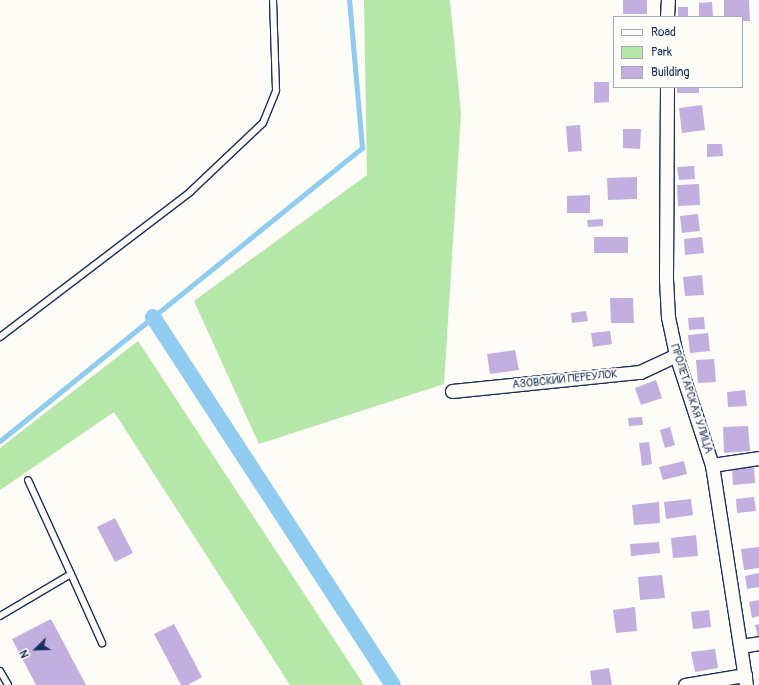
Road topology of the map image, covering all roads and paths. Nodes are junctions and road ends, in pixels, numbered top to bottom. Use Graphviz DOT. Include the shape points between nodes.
graph roads {
  1 [pos="273,0"];
  2 [pos="668,0"];
  3 [pos="667,16"];
  4 [pos="667,88"];
  5 [pos="0,337"];
  6 [pos="676,355"];
  7 [pos="452,391"];
  8 [pos="759,458"];
  9 [pos="712,465"];
  10 [pos="28,480"];
  11 [pos="71,574"];
  12 [pos="0,616"];
  13 [pos="102,643"];
  14 [pos="759,643"];
  15 [pos="741,646"];
  16 [pos="0,671"];
  17 [pos="746,680"];
  18 [pos="8,685"];
  19 [pos="685,685"];
  1 -- 5 [label="lane" via="276,90 263,123 190,192"];
  2 -- 3 [label="street"];
  4 -- 6 [label="street, ПРОЛЕТАРСКАЯ УЛИЦА" via="666,279 668,317"];
  6 -- 7 [label="street, АЗОВСКИЙ ПЕРЕУЛОК" via="640,372"];
  6 -- 9 [label="street, ПРОЛЕТАРСКАЯ УЛИЦА"];
  8 -- 9 [label="street"];
  9 -- 15 [label="street, ПРОЛЕТАРСКАЯ УЛИЦА"];
  10 -- 11 [label="lane"];
  11 -- 12 [label="lane"];
  11 -- 13 [label="lane"];
  14 -- 15 [label="street"];
  15 -- 17 [label="street, ПРОЛЕТАРСКАЯ УЛИЦА"];
  16 -- 18 [label="lane"];
  17 -- 19 [label="street"];
}
